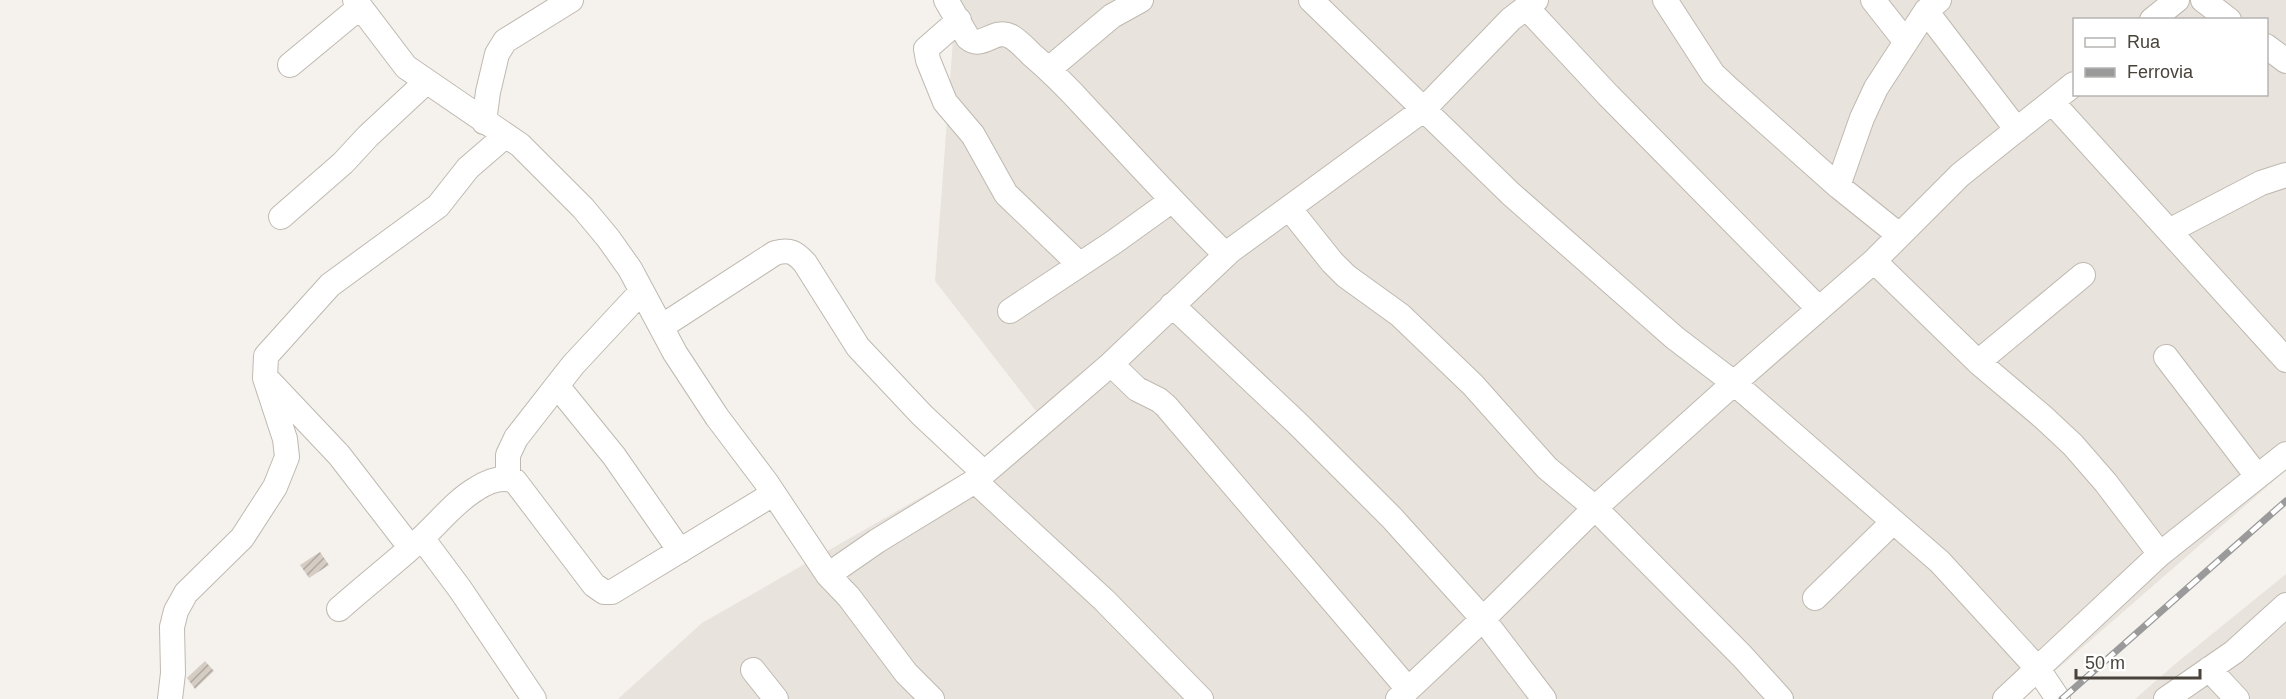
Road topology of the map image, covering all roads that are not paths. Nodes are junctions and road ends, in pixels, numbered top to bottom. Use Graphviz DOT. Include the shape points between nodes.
graph roads {
  1 [pos="571,0"];
  2 [pos="946,0"];
  3 [pos="1140,0"];
  4 [pos="1311,0"];
  5 [pos="1665,0"];
  6 [pos="1873,0"];
  7 [pos="2203,0"];
  8 [pos="2173,1"];
  9 [pos="1531,3"];
  10 [pos="358,4"];
  11 [pos="1932,5"];
  12 [pos="2154,18"];
  13 [pos="2226,18"];
  14 [pos="959,21"];
  15 [pos="1906,42"];
  16 [pos="2268,48"];
  17 [pos="2286,61"];
  18 [pos="290,65"];
  19 [pos="1049,69"];
  20 [pos="426,82"];
  21 [pos="2073,85"];
  22 [pos="2052,102"];
  23 [pos="1423,110"];
  24 [pos="481,120"];
  25 [pos="2017,130"];
  26 [pos="505,136"];
  27 [pos="468,168"];
  28 [pos="2286,175"];
  29 [pos="1838,186"];
  30 [pos="1171,201"];
  31 [pos="1289,208"];
  32 [pos="281,217"];
  33 [pos="2169,231"];
  34 [pos="1899,235"];
  35 [pos="1226,255"];
  36 [pos="1874,261"];
  37 [pos="1079,264"];
  38 [pos="2083,275"];
  39 [pos="641,292"];
  40 [pos="1172,305"];
  41 [pos="1819,309"];
  42 [pos="1010,311"];
  43 [pos="660,327"];
  44 [pos="2166,357"];
  45 [pos="2286,360"];
  46 [pos="1978,362"];
  47 [pos="1111,364"];
  48 [pos="266,378"];
  49 [pos="1734,383"];
  50 [pos="558,387"];
  51 [pos="2286,454"];
  52 [pos="2257,476"];
  53 [pos="979,477"];
  54 [pos="508,478"];
  55 [pos="773,494"];
  56 [pos="1595,508"];
  57 [pos="1893,522"];
  58 [pos="416,542"];
  59 [pos="680,551"];
  60 [pos="2160,554"];
  61 [pos="828,575"];
  62 [pos="1815,598"];
  63 [pos="2286,605"];
  64 [pos="339,609"];
  65 [pos="1483,619"];
  66 [pos="2038,669"];
  67 [pos="2209,669"];
  68 [pos="753,670"];
  69 [pos="1403,694"];
  70 [pos="170,699"];
  71 [pos="534,699"];
  72 [pos="776,699"];
  73 [pos="932,699"];
  74 [pos="1201,699"];
  75 [pos="1544,699"];
  76 [pos="1781,699"];
  77 [pos="2005,699"];
  78 [pos="2058,699"];
  79 [pos="2166,699"];
  80 [pos="2237,699"];
  1 -- 24 [label="street" via="506,41 497,54"];
  2 -- 14 [label="street"];
  3 -- 19 [label="street" via="1112,16"];
  4 -- 23 [label="street"];
  5 -- 29 [label="street" via="1713,74"];
  6 -- 15 [label="street"];
  7 -- 13 [label="street"];
  8 -- 12 [label="street"];
  9 -- 23 [label="street"];
  9 -- 41 [label="street" via="1608,95"];
  10 -- 18 [label="street"];
  10 -- 20 [label="street" via="406,67"];
  11 -- 15 [label="street"];
  11 -- 25 [label="street"];
  14 -- 19 [label="street" via="973,42 980,43 1001,33 1010,36"];
  14 -- 37 [label="street" via="926,49 945,102 973,135 1006,194"];
  15 -- 29 [label="street" via="1866,108"];
  16 -- 17 [label="street"];
  19 -- 30 [label="street"];
  20 -- 24 [label="street"];
  20 -- 32 [label="street"];
  21 -- 22 [label="street"];
  22 -- 25 [label="street"];
  22 -- 33 [label="street"];
  23 -- 31 [label="street"];
  23 -- 49 [label="street" via="1511,194 1675,338"];
  24 -- 26 [label="street"];
  24 -- 27 [label="street"];
  25 -- 34 [label="street" via="1960,175"];
  26 -- 27 [label="street"];
  26 -- 39 [label="street" via="520,145 583,208 630,269"];
  27 -- 48 [label="street" via="438,206 330,285 266,356"];
  28 -- 33 [label="street" via="2261,183"];
  29 -- 34 [label="street"];
  30 -- 35 [label="street"];
  30 -- 37 [label="street"];
  31 -- 35 [label="street"];
  31 -- 56 [label="street" via="1339,269 1400,315 1473,385 1547,468"];
  33 -- 45 [label="street"];
  34 -- 36 [label="street"];
  35 -- 40 [label="street"];
  36 -- 41 [label="street"];
  36 -- 46 [label="street"];
  37 -- 42 [label="street"];
  38 -- 46 [label="street"];
  39 -- 43 [label="street"];
  39 -- 50 [label="street" via="573,365"];
  40 -- 47 [label="street"];
  40 -- 65 [label="street" via="1392,518"];
  41 -- 49 [label="street"];
  43 -- 53 [label="street" via="775,253 795,253 858,347"];
  43 -- 55 [label="street" via="717,417"];
  44 -- 52 [label="street"];
  46 -- 60 [label="street" via="2073,445"];
  47 -- 53 [label="street"];
  47 -- 69 [label="street" via="1137,389 1166,406"];
  48 -- 58 [label="street"];
  48 -- 70 [label="street" via="287,457 275,487 248,529 186,592 176,610"];
  49 -- 56 [label="street"];
  49 -- 57 [label="street"];
  50 -- 54 [label="street" via="516,438 508,456"];
  50 -- 59 [label="street" via="614,456"];
  51 -- 52 [label="street"];
  52 -- 60 [label="street"];
  53 -- 61 [label="street"];
  53 -- 74 [label="street"];
  54 -- 58 [label="street" via="477,488"];
  54 -- 59 [label="street" via="515,481 594,585 604,592 612,592"];
  55 -- 59 [label="street"];
  55 -- 61 [label="street"];
  56 -- 65 [label="street"];
  56 -- 76 [label="street"];
  57 -- 62 [label="street"];
  57 -- 66 [label="street" via="1940,562"];
  58 -- 64 [label="street"];
  58 -- 71 [label="street" via="460,589"];
  60 -- 66 [label="street"];
  61 -- 73 [label="street" via="906,673"];
  63 -- 67 [label="street"];
  65 -- 69 [label="street"];
  65 -- 75 [label="street"];
  66 -- 77 [label="street"];
  66 -- 78 [label="street"];
  67 -- 79 [label="street"];
  67 -- 80 [label="street"];
  68 -- 72 [label="street"];
}
